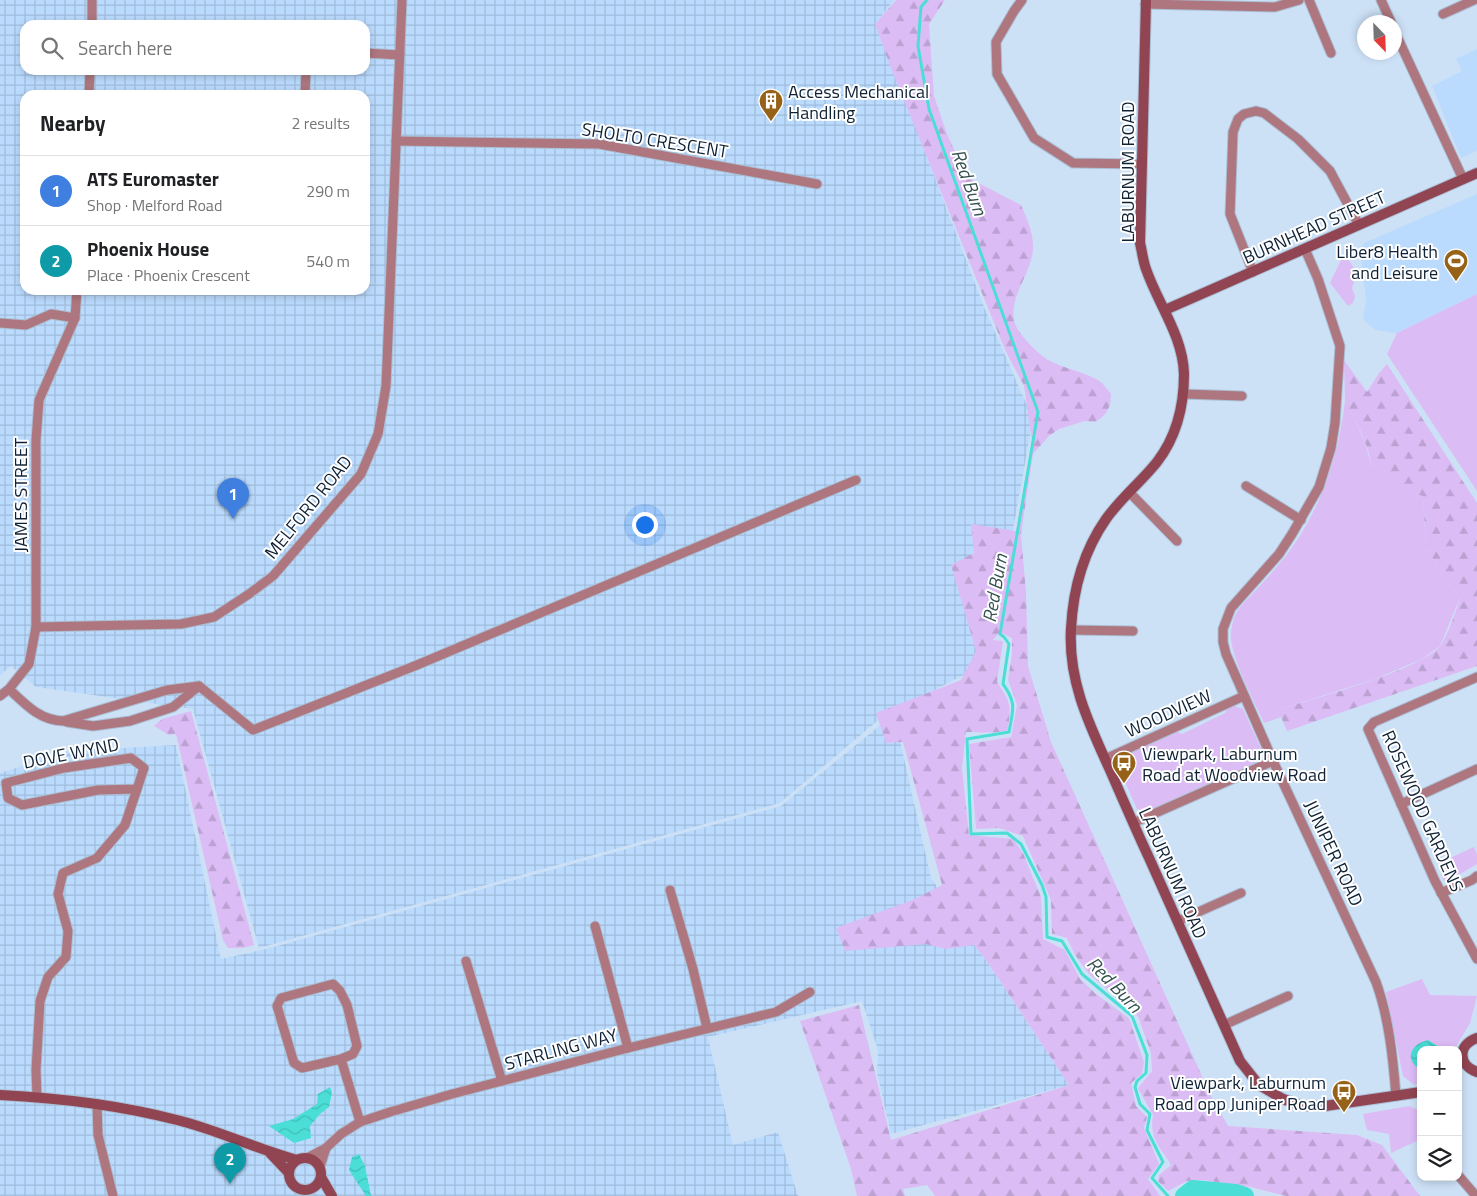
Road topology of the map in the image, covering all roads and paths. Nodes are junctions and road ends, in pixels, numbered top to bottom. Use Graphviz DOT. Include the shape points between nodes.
graph roads {
  1 [pos="92,0"];
  2 [pos="402,0"];
  3 [pos="1022,0"];
  4 [pos="1299,0"];
  5 [pos="1309,0"];
  6 [pos="1380,0"];
  7 [pos="1474,0"];
  8 [pos="1146,2"];
  9 [pos="1443,14"];
  10 [pos="1388,15"];
  11 [pos="92,20"];
  12 [pos="1402,47"];
  13 [pos="370,53"];
  14 [pos="1331,53"];
  15 [pos="400,55"];
  16 [pos="90,75"];
  17 [pos="306,75"];
  18 [pos="89,90"];
  19 [pos="305,90"];
  20 [pos="396,141"];
  21 [pos="1141,164"];
  22 [pos="1477,173"];
  23 [pos="1463,179"];
  24 [pos="817,184"];
  25 [pos="1359,225"];
  26 [pos="1305,249"];
  27 [pos="1253,272"];
  28 [pos="77,295"];
  29 [pos="1165,310"];
  30 [pos="75,318"];
  31 [pos="0,322"];
  32 [pos="1184,394"];
  33 [pos="1242,396"];
  34 [pos="856,480"];
  35 [pos="1246,486"];
  36 [pos="1129,492"];
  37 [pos="1301,520"];
  38 [pos="1177,541"];
  39 [pos="36,626"];
  40 [pos="1071,630"];
  41 [pos="1134,631"];
  42 [pos="1477,677"];
  43 [pos="199,686"];
  44 [pos="9,689"];
  45 [pos="0,696"];
  46 [pos="1244,696"];
  47 [pos="63,721"];
  48 [pos="1104,759"];
  49 [pos="1273,761"];
  50 [pos="1477,769"];
  51 [pos="138,789"];
  52 [pos="1401,804"];
  53 [pos="1133,823"];
  54 [pos="1477,876"];
  55 [pos="670,890"];
  56 [pos="1242,893"];
  57 [pos="1441,893"];
  58 [pos="1178,921"];
  59 [pos="595,926"];
  60 [pos="1477,959"];
  61 [pos="466,961"];
  62 [pos="810,992"];
  63 [pos="1288,996"];
  64 [pos="1224,1025"];
  65 [pos="707,1028"];
  66 [pos="1477,1038"];
  67 [pos="628,1048"];
  68 [pos="1462,1058"];
  69 [pos="341,1059"];
  70 [pos="1462,1066"];
  71 [pos="1477,1072"];
  72 [pos="502,1081"];
  73 [pos="1417,1093"];
  74 [pos="0,1095"];
  75 [pos="1396,1096"];
  76 [pos="38,1097"];
  77 [pos="97,1104"];
  78 [pos="360,1122"];
  79 [pos="326,1148"];
  80 [pos="269,1152"];
  81 [pos="302,1159"];
  82 [pos="320,1172"];
  83 [pos="289,1173"];
  84 [pos="1462,1179"];
  85 [pos="314,1188"];
  86 [pos="113,1196"];
  87 [pos="332,1196"];
  88 [pos="1476,1196"];
  1 -- 11 [label="street"];
  2 -- 15 [label="street, MELFORD ROAD"];
  3 -- 21 [label="street" via="996,42 997,74 1034,138 1073,163"];
  4 -- 8 [label="street" via="1275,7"];
  5 -- 14 [label="street"];
  6 -- 10 [label="street"];
  7 -- 9 [label="street"];
  8 -- 21 [label="street, LABURNUM ROAD"];
  12 -- 23 [label="street"];
  13 -- 15 [label="street"];
  15 -- 20 [label="street, MELFORD ROAD"];
  16 -- 18 [label="street"];
  17 -- 19 [label="street"];
  20 -- 24 [label="street, SHOLTO CRESCENT" via="599,144"];
  20 -- 39 [label="street, MELFORD ROAD" via="386,386 378,434 361,474 272,576 214,617 181,624"];
  21 -- 29 [label="street, LABURNUM ROAD" via="1140,242 1146,268"];
  22 -- 23 [label="street, BURNHEAD STREET"];
  23 -- 25 [label="street, BURNHEAD STREET"];
  25 -- 26 [label="street, BURNHEAD STREET"];
  25 -- 27 [label="street" via="1330,171 1298,138 1264,113 1244,114 1238,119 1233,132 1230,214"];
  26 -- 27 [label="street, BURNHEAD STREET"];
  26 -- 37 [label="street, JUNIPER ROAD" via="1340,346 1331,448 1319,487"];
  27 -- 29 [label="street, BURNHEAD STREET"];
  28 -- 30 [label="street, JAMES STREET"];
  29 -- 32 [label="street, LABURNUM ROAD" via="1180,350"];
  30 -- 31 [label="street" via="50,314 26,325"];
  30 -- 39 [label="street, JAMES STREET" via="39,400"];
  32 -- 33 [label="street"];
  32 -- 36 [label="street, LABURNUM ROAD" via="1182,412 1172,437 1157,462"];
  34 -- 43 [label="street" via="435,658 253,730"];
  35 -- 37 [label="street"];
  36 -- 38 [label="street"];
  36 -- 40 [label="street, LABURNUM ROAD" via="1092,542 1075,590"];
  37 -- 46 [label="street, JUNIPER ROAD" via="1279,554 1230,608 1226,618 1223,642"];
  39 -- 44 [label="street, JAMES STREET" via="29,664"];
  40 -- 41 [label="street"];
  40 -- 48 [label="street, LABURNUM ROAD" via="1075,686"];
  42 -- 52 [label="street, ROSEWOOD GARDENS" via="1369,726 1369,734"];
  43 -- 47 [label="street" via="168,690"];
  43 -- 47 [label="street" via="173,707 130,721 94,726"];
  44 -- 45 [label="street, JAMES STREET"];
  44 -- 47 [label="street" via="32,712 53,721"];
  46 -- 48 [label="street, WOODVIEW"];
  46 -- 49 [label="street, JUNIPER ROAD"];
  48 -- 53 [label="street, LABURNUM ROAD"];
  49 -- 53 [label="street"];
  49 -- 75 [label="street, JUNIPER ROAD" via="1378,988 1392,1055"];
  50 -- 52 [label="street"];
  51 -- 51 [label="street, DOVE WYND" via="98,790 22,805 8,798 6,782 64,768 130,758 144,768"];
  51 -- 76 [label="street, DOVE WYND" via="125,825 97,858 63,873 58,894 68,931 66,957 48,977 40,1001 36,1070"];
  52 -- 57 [label="street, ROSEWOOD GARDENS"];
  53 -- 58 [label="street, LABURNUM ROAD"];
  54 -- 57 [label="street"];
  55 -- 65 [label="street"];
  56 -- 58 [label="street"];
  57 -- 60 [label="street, ROSEWOOD GARDENS"];
  58 -- 64 [label="street, LABURNUM ROAD"];
  59 -- 67 [label="street"];
  61 -- 72 [label="street"];
  62 -- 65 [label="street, STARLING WAY" via="776,1012"];
  63 -- 64 [label="street"];
  64 -- 75 [label="street, LABURNUM ROAD" via="1240,1061 1259,1085 1283,1099 1302,1106 1324,1106"];
  65 -- 67 [label="street, STARLING WAY"];
  66 -- 68 [label="street" via="1464,1047"];
  67 -- 72 [label="street, STARLING WAY"];
  69 -- 69 [label="street" via="302,1068 294,1063 277,1006 281,998 332,984 340,992 347,1005 356,1046 353,1054"];
  69 -- 78 [label="street"];
  70 -- 71 [label="street"];
  72 -- 78 [label="street, STARLING WAY"];
  73 -- 75 [label="street, LABURNUM ROAD"];
  74 -- 76 [label="street"];
  76 -- 77 [label="street"];
  77 -- 80 [label="street" via="178,1120"];
  77 -- 86 [label="street" via="98,1136"];
  78 -- 79 [label="street, STARLING WAY"];
  79 -- 81 [label="street, STARLING WAY"];
  79 -- 82 [label="street"];
  80 -- 81 [label="street"];
  80 -- 83 [label="street"];
  81 -- 82 [label="street" via="314,1161"];
  81 -- 83 [label="street" via="293,1164"];
  82 -- 85 [label="street"];
  82 -- 87 [label="street"];
  83 -- 85 [label="street" via="291,1182 299,1190"];
  84 -- 88 [label="street"];
  85 -- 87 [label="street"];
}
